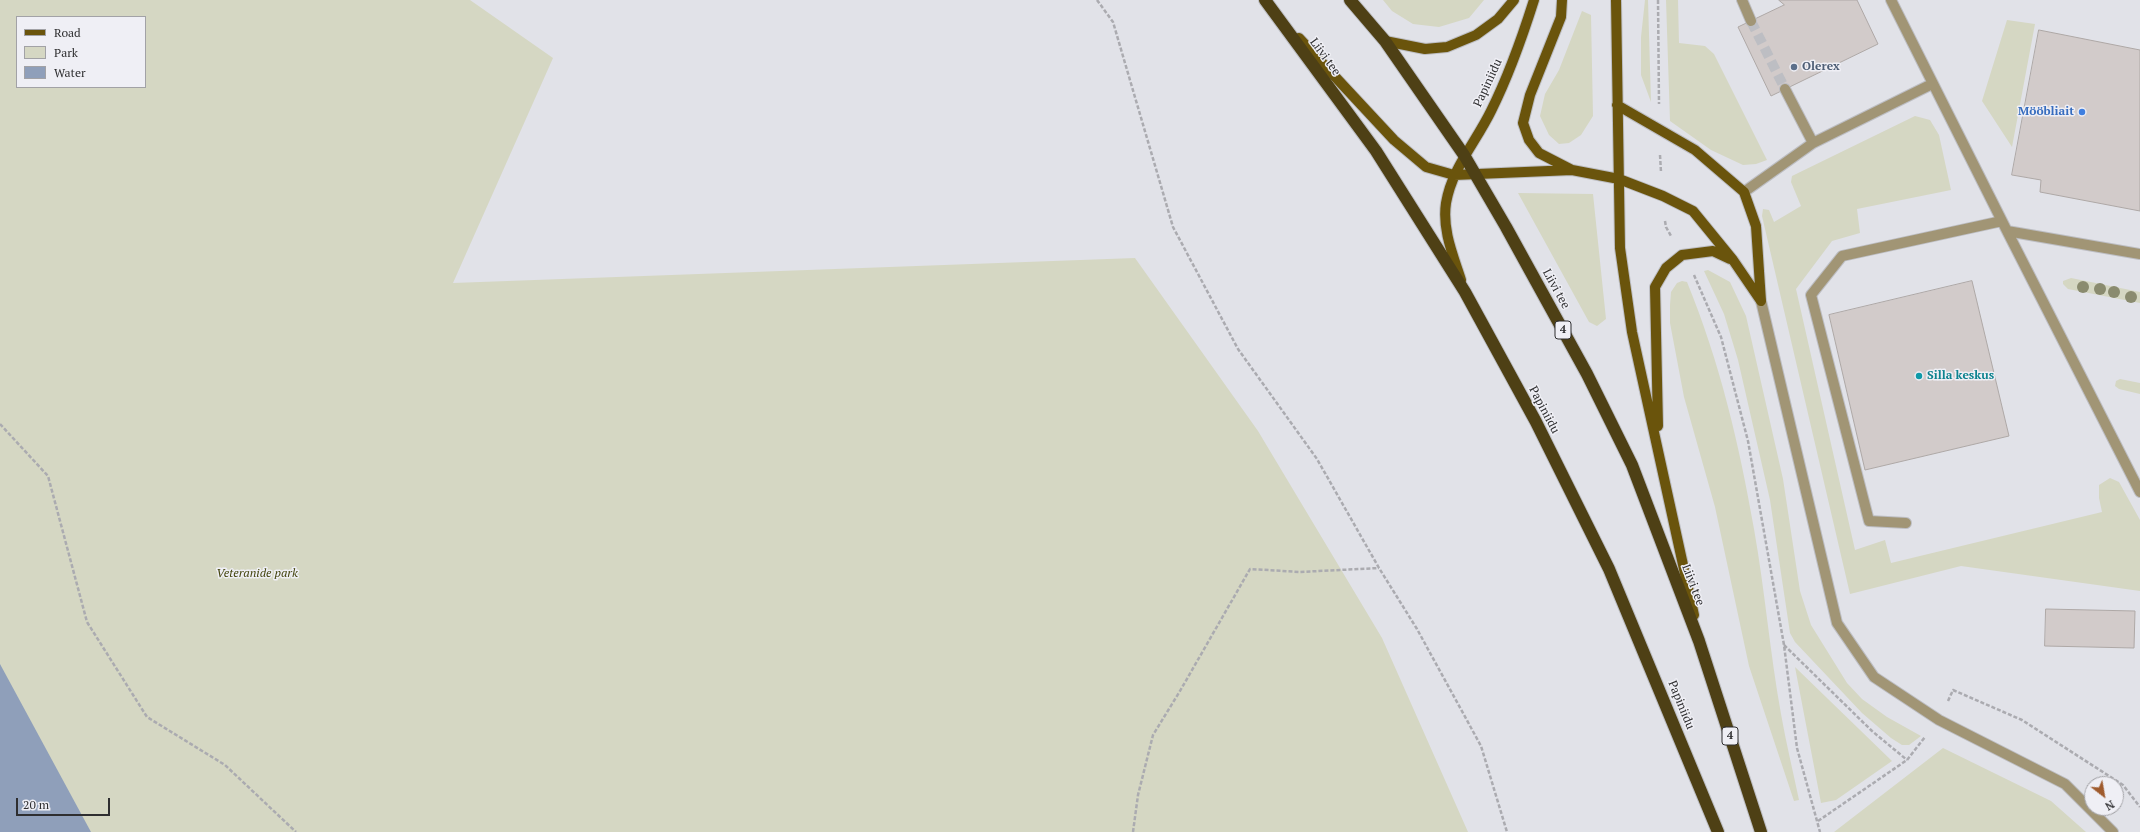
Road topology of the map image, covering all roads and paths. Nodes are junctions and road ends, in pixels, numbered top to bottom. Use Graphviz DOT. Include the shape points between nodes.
graph roads {
  1 [pos="1097,0"];
  2 [pos="1265,0"];
  3 [pos="1350,0"];
  4 [pos="1514,0"];
  5 [pos="1534,0"];
  6 [pos="1562,0"];
  7 [pos="1616,0"];
  8 [pos="1658,0"];
  9 [pos="1742,0"];
  10 [pos="1891,0"];
  11 [pos="1280,18"];
  12 [pos="1751,21"];
  13 [pos="1385,41"];
  14 [pos="1932,84"];
  15 [pos="1785,89"];
  16 [pos="1617,105"];
  17 [pos="1659,105"];
  18 [pos="1813,144"];
  19 [pos="1464,155"];
  20 [pos="1572,170"];
  21 [pos="1454,176"];
  22 [pos="1476,176"];
  23 [pos="1618,179"];
  24 [pos="1744,192"];
  25 [pos="2002,221"];
  26 [pos="2007,231"];
  27 [pos="2140,254"];
  28 [pos="1733,260"];
  29 [pos="1693,272"];
  30 [pos="1464,292"];
  31 [pos="1761,301"];
  32 [pos="0,424"];
  33 [pos="1658,446"];
  34 [pos="2140,492"];
  35 [pos="1906,523"];
  36 [pos="1378,568"];
  37 [pos="1699,641"];
  38 [pos="1784,645"];
  39 [pos="1907,760"];
  40 [pos="296,832"];
  41 [pos="1133,832"];
  42 [pos="1507,832"];
  43 [pos="1718,832"];
  44 [pos="1761,832"];
  45 [pos="1820,832"];
  46 [pos="2113,832"];
  1 -- 36 [label="path" via="1112,22 1173,227 1238,349 1317,459"];
  2 -- 11 [label="highway, Liivi tee"];
  3 -- 13 [label="highway, Liivi tee / 4"];
  4 -- 13 [label="main road" via="1498,19 1476,35 1447,47 1425,49"];
  5 -- 19 [label="main road, Papiniidu" via="1515,58 1491,112"];
  6 -- 20 [label="main road" via="1561,17 1530,95 1523,123 1528,140 1539,153"];
  7 -- 16 [label="main road"];
  8 -- 17 [label="path"];
  9 -- 12 [label="lane"];
  10 -- 14 [label="lane"];
  11 -- 21 [label="main road" via="1394,140 1426,167"];
  11 -- 30 [label="highway, Liivi tee" via="1376,152"];
  13 -- 19 [label="highway, Liivi tee / 4"];
  14 -- 18 [label="lane"];
  14 -- 25 [label="lane"];
  15 -- 18 [label="lane"];
  16 -- 23 [label="main road"];
  16 -- 24 [label="main road" via="1695,150"];
  18 -- 24 [label="lane"];
  19 -- 21 [label="main road, Papiniidu"];
  19 -- 22 [label="highway, Liivi tee / 4"];
  20 -- 22 [label="main road"];
  20 -- 23 [label="main road"];
  21 -- 22 [label="main road"];
  21 -- 30 [label="main road, Papiniidu" via="1446,204 1446,231"];
  22 -- 37 [label="highway, Liivi tee / 4" via="1587,374 1632,465"];
  23 -- 28 [label="main road" via="1663,196 1693,211"];
  23 -- 33 [label="main road" via="1620,248 1632,332"];
  24 -- 31 [label="main road" via="1756,226"];
  25 -- 26 [label="lane"];
  25 -- 35 [label="lane" via="1842,256 1811,294 1869,521"];
  26 -- 27 [label="lane"];
  26 -- 34 [label="lane"];
  28 -- 31 [label="main road"];
  28 -- 33 [label="main road" via="1713,251 1682,255 1666,268 1655,287"];
  29 -- 38 [label="path" via="1721,337 1748,441"];
  30 -- 43 [label="highway, Papiniidu" via="1536,422 1608,569"];
  31 -- 46 [label="lane" via="1837,623 1874,677 1939,720 2065,784"];
  32 -- 40 [label="path" via="48,476 87,622 147,717 225,765"];
  33 -- 37 [label="main road"];
  36 -- 41 [label="path" via="1300,572 1250,569 1153,735 1138,795"];
  36 -- 42 [label="path" via="1418,629 1481,746"];
  37 -- 44 [label="highway, 4"];
  38 -- 39 [label="path" via="1872,731"];
  38 -- 45 [label="path" via="1797,748"];
}
